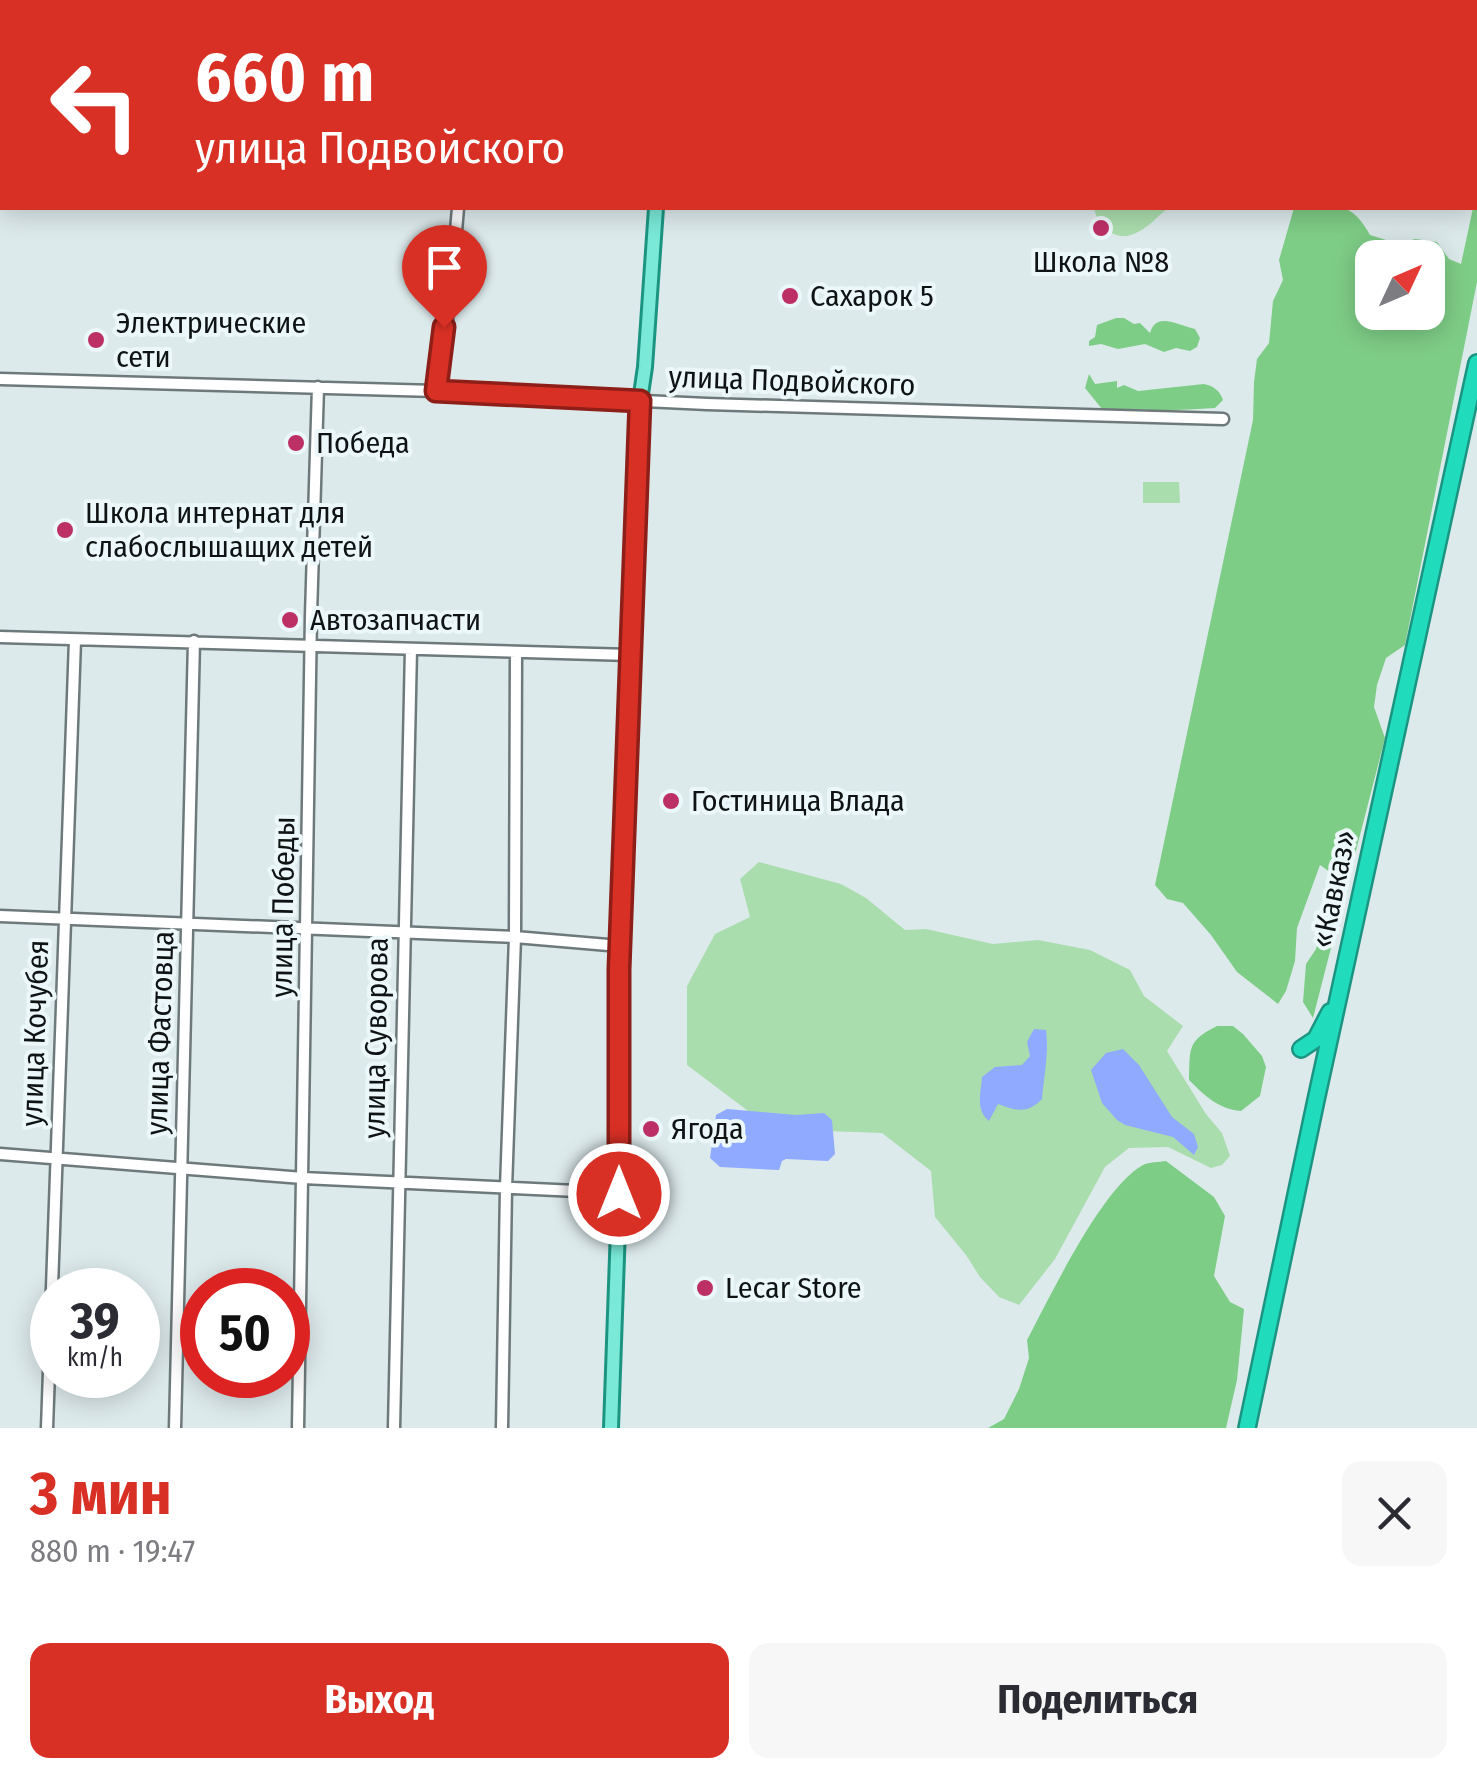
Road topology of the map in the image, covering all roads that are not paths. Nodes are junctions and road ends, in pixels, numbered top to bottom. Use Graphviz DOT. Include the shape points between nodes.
graph roads {
  1 [pos="458,210"];
  2 [pos="656,210"];
  3 [pos="1477,363"];
  4 [pos="0,379"];
  5 [pos="318,387"];
  6 [pos="436,391"];
  7 [pos="640,401"];
  8 [pos="1224,418"];
  9 [pos="0,636"];
  10 [pos="75,640"];
  11 [pos="194,640"];
  12 [pos="312,646"];
  13 [pos="411,649"];
  14 [pos="516,653"];
  15 [pos="630,655"];
  16 [pos="0,916"];
  17 [pos="64,917"];
  18 [pos="188,923"];
  19 [pos="307,928"];
  20 [pos="403,932"];
  21 [pos="515,938"];
  22 [pos="620,946"];
  23 [pos="1339,995"];
  24 [pos="1302,1049"];
  25 [pos="0,1154"];
  26 [pos="57,1159"];
  27 [pos="180,1169"];
  28 [pos="303,1178"];
  29 [pos="399,1182"];
  30 [pos="506,1188"];
  31 [pos="619,1194"];
  32 [pos="47,1428"];
  33 [pos="175,1428"];
  34 [pos="298,1428"];
  35 [pos="394,1428"];
  36 [pos="502,1428"];
  37 [pos="611,1428"];
  38 [pos="1247,1428"];
  1 -- 6 [label="street"];
  2 -- 7 [label="main road"];
  3 -- 23 [label="highway, «Кавказ»"];
  4 -- 5 [label="street, улица Подвойского"];
  5 -- 6 [label="street, улица Подвойского"];
  5 -- 12 [label="street, улица Победы"];
  6 -- 7 [label="street, улица Подвойского"];
  7 -- 8 [label="street, улица Подвойского"];
  7 -- 15 [label="main road"];
  9 -- 10 [label="street"];
  10 -- 11 [label="street"];
  10 -- 17 [label="street, улица Кочубея"];
  11 -- 12 [label="street"];
  11 -- 18 [label="street, улица Фастовца"];
  12 -- 13 [label="street"];
  12 -- 19 [label="street, улица Победы"];
  13 -- 14 [label="street"];
  13 -- 20 [label="street, улица Суворова"];
  14 -- 15 [label="street"];
  14 -- 21 [label="street"];
  15 -- 22 [label="main road"];
  16 -- 17 [label="street"];
  17 -- 18 [label="street"];
  17 -- 26 [label="street, улица Кочубея"];
  18 -- 19 [label="street"];
  18 -- 27 [label="street, улица Фастовца"];
  19 -- 20 [label="street"];
  19 -- 28 [label="street, улица Победы"];
  20 -- 21 [label="street"];
  20 -- 29 [label="street, улица Суворова"];
  21 -- 22 [label="street"];
  21 -- 30 [label="street"];
  22 -- 31 [label="main road"];
  23 -- 24 [label="highway" via="1316,1039"];
  23 -- 38 [label="highway, «Кавказ»"];
  25 -- 26 [label="street"];
  26 -- 27 [label="street"];
  26 -- 32 [label="street, улица Кочубея"];
  27 -- 28 [label="street"];
  27 -- 33 [label="street, улица Фастовца"];
  28 -- 29 [label="street"];
  28 -- 34 [label="street, улица Победы"];
  29 -- 30 [label="street"];
  29 -- 35 [label="street, улица Суворова"];
  30 -- 31 [label="street"];
  30 -- 36 [label="street"];
  31 -- 37 [label="main road"];
}
